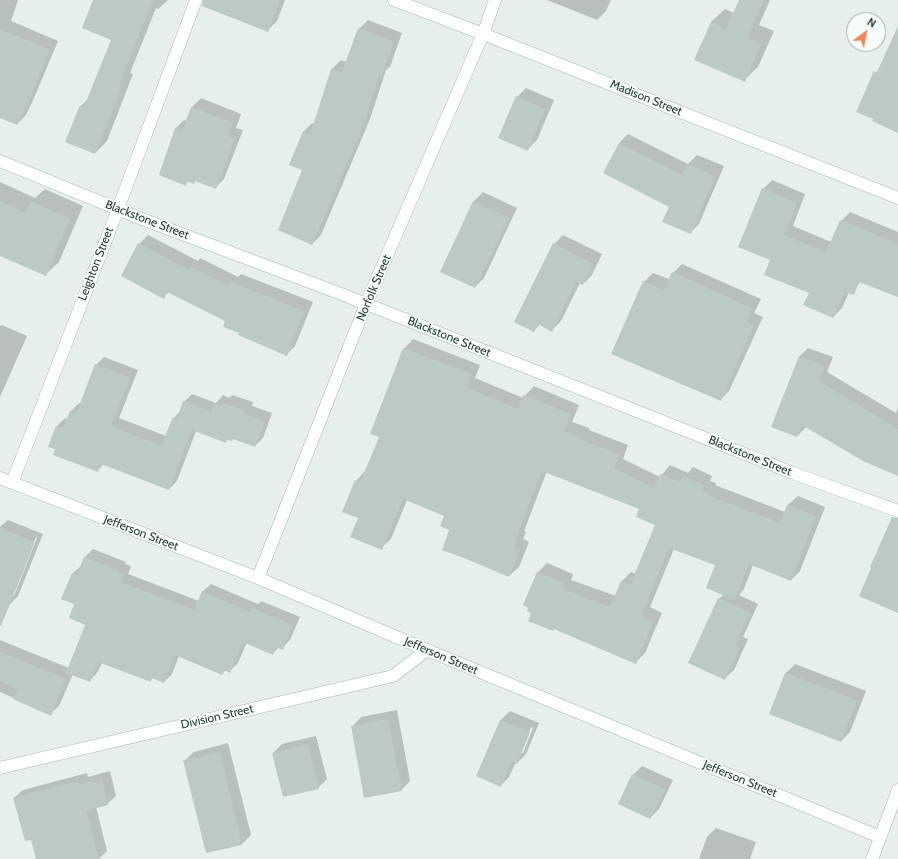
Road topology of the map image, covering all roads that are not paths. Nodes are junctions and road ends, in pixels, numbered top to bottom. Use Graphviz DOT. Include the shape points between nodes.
graph roads {
  1 [pos="196,0"];
  2 [pos="394,0"];
  3 [pos="495,0"];
  4 [pos="483,34"];
  5 [pos="0,161"];
  6 [pos="898,198"];
  7 [pos="118,209"];
  8 [pos="366,304"];
  9 [pos="0,478"];
  10 [pos="12,483"];
  11 [pos="898,511"];
  12 [pos="258,578"];
  13 [pos="427,650"];
  14 [pos="0,768"];
  15 [pos="898,790"];
  16 [pos="880,837"];
  17 [pos="872,859"];
  1 -- 7 [label="street, Leighton Street"];
  2 -- 4 [label="street, Madison Street"];
  3 -- 4 [label="street, Norfolk Street"];
  4 -- 6 [label="street, Madison Street"];
  4 -- 8 [label="street, Norfolk Street"];
  5 -- 7 [label="street, Blackstone Street"];
  7 -- 8 [label="street, Blackstone Street"];
  7 -- 10 [label="street, Leighton Street"];
  8 -- 11 [label="street, Blackstone Street" via="794,473"];
  8 -- 12 [label="street, Norfolk Street"];
  9 -- 10 [label="street, Jefferson Street"];
  10 -- 12 [label="street, Jefferson Street"];
  12 -- 13 [label="street, Jefferson Street"];
  13 -- 14 [label="street, Division Street" via="393,676"];
  13 -- 16 [label="street, Jefferson Street"];
  15 -- 16 [label="street"];
  16 -- 17 [label="street"];
}
